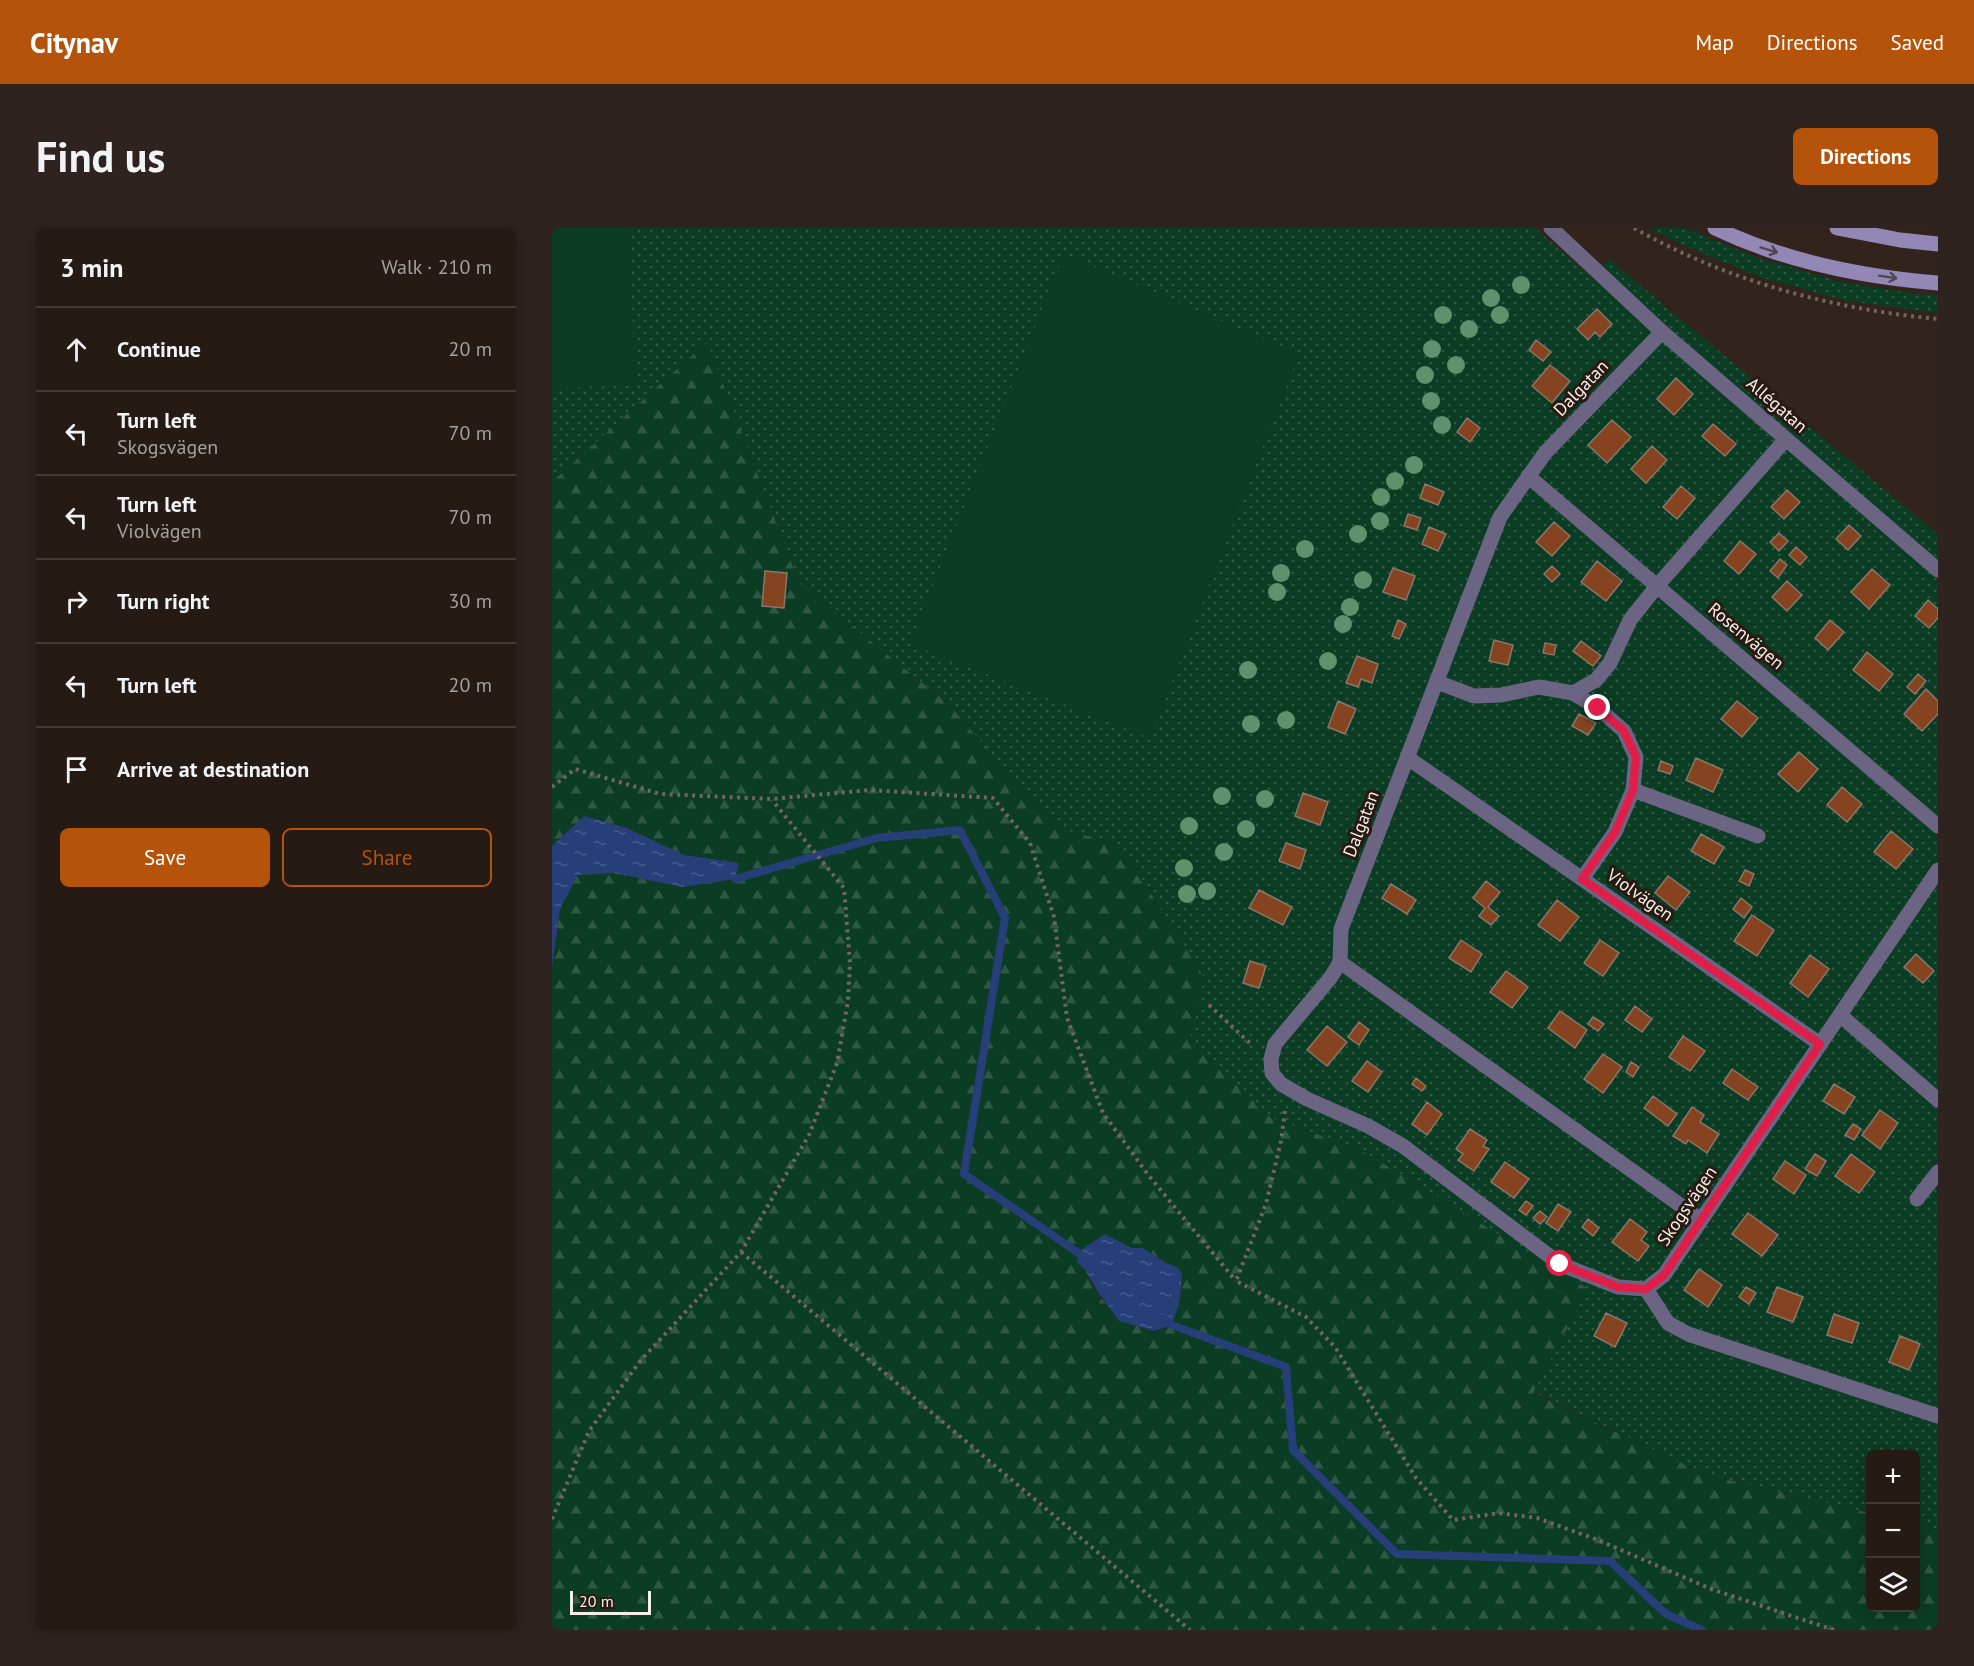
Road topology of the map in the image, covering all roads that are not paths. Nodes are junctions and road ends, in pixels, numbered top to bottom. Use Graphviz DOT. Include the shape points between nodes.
graph roads {
  1 [pos="1551,228"];
  2 [pos="1715,228"];
  3 [pos="1837,228"];
  4 [pos="1938,244"];
  5 [pos="1938,283"];
  6 [pos="1662,332"];
  7 [pos="1786,439"];
  8 [pos="1528,476"];
  9 [pos="1938,570"];
  10 [pos="1657,586"];
  11 [pos="1437,682"];
  12 [pos="1573,693"];
  13 [pos="1407,758"];
  14 [pos="1633,790"];
  15 [pos="1938,826"];
  16 [pos="1758,836"];
  17 [pos="1938,870"];
  18 [pos="1582,879"];
  19 [pos="1340,962"];
  20 [pos="1840,1015"];
  21 [pos="1820,1044"];
  22 [pos="1938,1100"];
  23 [pos="1938,1172"];
  24 [pos="1917,1199"];
  25 [pos="1701,1220"];
  26 [pos="1646,1289"];
  27 [pos="1938,1416"];
  1 -- 6 [label="street, Allégatan"];
  2 -- 5 [label="main road, one-way" via="1745,242 1839,270"];
  3 -- 4 [label="main road"];
  6 -- 7 [label="street, Allégatan"];
  6 -- 8 [label="street, Dalgatan" via="1545,453"];
  7 -- 9 [label="street, Allégatan"];
  7 -- 10 [label="street"];
  8 -- 10 [label="street, Rosenvägen"];
  8 -- 11 [label="street, Dalgatan" via="1500,517"];
  10 -- 12 [label="street" via="1630,620 1610,663 1596,680"];
  10 -- 15 [label="street, Rosenvägen"];
  11 -- 12 [label="street" via="1474,696 1539,687"];
  11 -- 13 [label="street, Dalgatan"];
  12 -- 14 [label="street" via="1624,731 1636,757"];
  13 -- 18 [label="street, Violvägen"];
  13 -- 19 [label="street, Dalgatan" via="1341,929"];
  14 -- 16 [label="street"];
  14 -- 18 [label="street" via="1615,832"];
  17 -- 20 [label="street, Skogsvägen"];
  18 -- 21 [label="street, Violvägen"];
  19 -- 25 [label="street"];
  19 -- 26 [label="street" via="1275,1044 1270,1059 1272,1073 1281,1084 1403,1146 1560,1264 1618,1287"];
  20 -- 21 [label="street, Skogsvägen"];
  20 -- 22 [label="street"];
  21 -- 25 [label="street, Skogsvägen"];
  23 -- 24 [label="street"];
  25 -- 26 [label="street, Skogsvägen" via="1664,1275"];
  26 -- 27 [label="street" via="1668,1323 1688,1334"];
}
